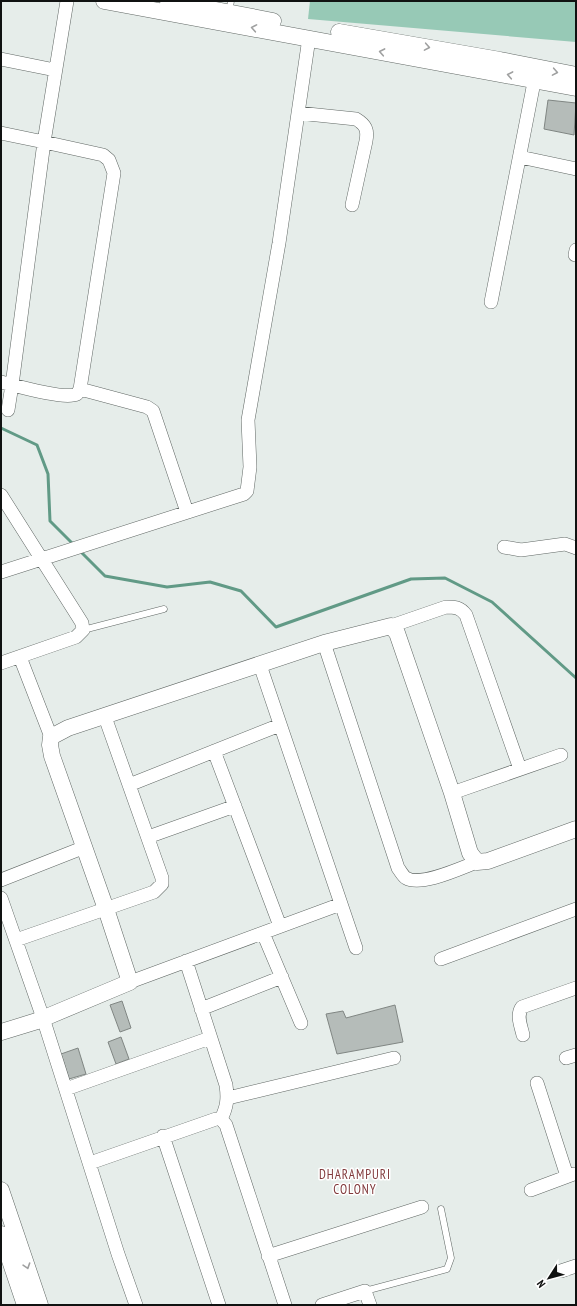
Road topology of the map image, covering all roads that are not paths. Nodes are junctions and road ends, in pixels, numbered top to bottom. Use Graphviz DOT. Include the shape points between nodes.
graph roads {
  1 [pos="67,1"];
  2 [pos="104,1"];
  3 [pos="168,1"];
  4 [pos="230,7"];
  5 [pos="309,38"];
  6 [pos="1,59"];
  7 [pos="55,70"];
  8 [pos="536,74"];
  9 [pos="576,75"];
  10 [pos="576,88"];
  11 [pos="298,113"];
  12 [pos="1,133"];
  13 [pos="44,142"];
  14 [pos="520,157"];
  15 [pos="576,169"];
  16 [pos="352,205"];
  17 [pos="491,302"];
  18 [pos="6,384"];
  19 [pos="80,389"];
  20 [pos="8,410"];
  21 [pos="1,495"];
  22 [pos="187,512"];
  23 [pos="504,547"];
  24 [pos="576,548"];
  25 [pos="42,559"];
  26 [pos="1,572"];
  27 [pos="164,610"];
  28 [pos="391,626"];
  29 [pos="83,630"];
  30 [pos="324,644"];
  31 [pos="20,657"];
  32 [pos="1,663"];
  33 [pos="260,665"];
  34 [pos="105,717"];
  35 [pos="280,725"];
  36 [pos="51,737"];
  37 [pos="214,751"];
  38 [pos="561,754"];
  39 [pos="520,769"];
  40 [pos="129,785"];
  41 [pos="452,793"];
  42 [pos="235,806"];
  43 [pos="576,830"];
  44 [pos="148,837"];
  45 [pos="85,847"];
  46 [pos="477,862"];
  47 [pos="1,880"];
  48 [pos="1,898"];
  49 [pos="341,904"];
  50 [pos="106,909"];
  51 [pos="576,909"];
  52 [pos="280,926"];
  53 [pos="263,933"];
  54 [pos="16,940"];
  55 [pos="356,948"];
  56 [pos="441,959"];
  57 [pos="186,961"];
  58 [pos="282,978"];
  59 [pos="130,982"];
  60 [pos="576,988"];
  61 [pos="201,1009"];
  62 [pos="44,1018"];
  63 [pos="301,1024"];
  64 [pos="1,1032"];
  65 [pos="523,1035"];
  66 [pos="210,1038"];
  67 [pos="394,1058"];
  68 [pos="537,1083"];
  69 [pos="66,1089"];
  70 [pos="228,1098"];
  71 [pos="221,1119"];
  72 [pos="163,1136"];
  73 [pos="90,1163"];
  74 [pos="572,1175"];
  75 [pos="1,1190"];
  76 [pos="531,1190"];
  77 [pos="422,1207"];
  78 [pos="441,1209"];
  79 [pos="7,1240"];
  80 [pos="268,1256"];
  81 [pos="576,1266"];
  82 [pos="561,1271"];
  83 [pos="365,1291"];
  84 [pos="25,1305"];
  85 [pos="40,1305"];
  86 [pos="136,1305"];
  87 [pos="219,1305"];
  88 [pos="285,1305"];
  89 [pos="322,1305"];
  90 [pos="370,1305"];
  1 -- 7 [label="street"];
  5 -- 2 [label="street, one-way"];
  3 -- 4 [label="street"];
  4 -- 8 [label="street, one-way" via="500,60"];
  8 -- 5 [label="street, one-way"];
  5 -- 11 [label="street"];
  6 -- 7 [label="street"];
  7 -- 13 [label="street"];
  8 -- 9 [label="street, one-way"];
  8 -- 10 [label="street"];
  8 -- 14 [label="street"];
  11 -- 16 [label="street" via="356,119 363,123 368,131"];
  11 -- 22 [label="street" via="279,243 248,420 249,484 244,494"];
  12 -- 13 [label="street"];
  13 -- 18 [label="street"];
  13 -- 19 [label="street" via="103,155 109,160 114,173"];
  14 -- 15 [label="street"];
  14 -- 17 [label="street"];
  18 -- 19 [label="street" via="66,396 77,394"];
  18 -- 20 [label="street"];
  19 -- 22 [label="street" via="148,407 157,420"];
  21 -- 25 [label="street"];
  22 -- 25 [label="street"];
  23 -- 24 [label="street" via="521,550 564,544"];
  25 -- 26 [label="street"];
  25 -- 29 [label="street" via="82,623"];
  27 -- 29 [label="lane"];
  28 -- 30 [label="street"];
  28 -- 39 [label="street" via="446,607 462,610 466,615"];
  28 -- 41 [label="street" via="397,633"];
  29 -- 31 [label="street" via="76,637"];
  30 -- 33 [label="street"];
  30 -- 46 [label="street" via="398,868 404,878 423,881"];
  31 -- 32 [label="street"];
  31 -- 36 [label="street"];
  33 -- 34 [label="street"];
  33 -- 35 [label="street"];
  34 -- 36 [label="street" via="68,728"];
  34 -- 40 [label="street"];
  35 -- 37 [label="street"];
  35 -- 49 [label="street"];
  36 -- 45 [label="street" via="52,756"];
  37 -- 40 [label="street"];
  37 -- 42 [label="street"];
  38 -- 39 [label="street"];
  39 -- 41 [label="street"];
  40 -- 44 [label="street"];
  41 -- 46 [label="street" via="470,853"];
  42 -- 44 [label="street"];
  42 -- 52 [label="street"];
  43 -- 46 [label="street" via="488,861"];
  44 -- 50 [label="street" via="162,878 159,888"];
  45 -- 47 [label="street"];
  45 -- 50 [label="street"];
  48 -- 54 [label="street"];
  49 -- 52 [label="street"];
  49 -- 55 [label="street"];
  50 -- 54 [label="street"];
  50 -- 59 [label="street"];
  51 -- 56 [label="street"];
  52 -- 53 [label="street"];
  53 -- 57 [label="street"];
  53 -- 58 [label="street"];
  54 -- 62 [label="street"];
  57 -- 59 [label="street"];
  57 -- 61 [label="street"];
  58 -- 61 [label="street"];
  58 -- 63 [label="street"];
  59 -- 62 [label="street"];
  60 -- 65 [label="street" via="522,1007 519,1015"];
  61 -- 66 [label="street"];
  62 -- 64 [label="street"];
  62 -- 69 [label="street"];
  66 -- 69 [label="street"];
  66 -- 70 [label="street"];
  67 -- 70 [label="street"];
  68 -- 74 [label="street"];
  69 -- 73 [label="street"];
  70 -- 71 [label="street"];
  71 -- 72 [label="street"];
  71 -- 80 [label="street" via="228,1131"];
  72 -- 73 [label="street"];
  72 -- 87 [label="street"];
  73 -- 86 [label="street"];
  74 -- 76 [label="street"];
  75 -- 79 [label="street"];
  77 -- 80 [label="street"];
  78 -- 83 [label="lane" via="451,1258 447,1269"];
  79 -- 84 [label="street"];
  79 -- 85 [label="street, one-way"];
  80 -- 88 [label="street"];
  81 -- 82 [label="street"];
  83 -- 89 [label="street"];
  83 -- 90 [label="street"];
}
